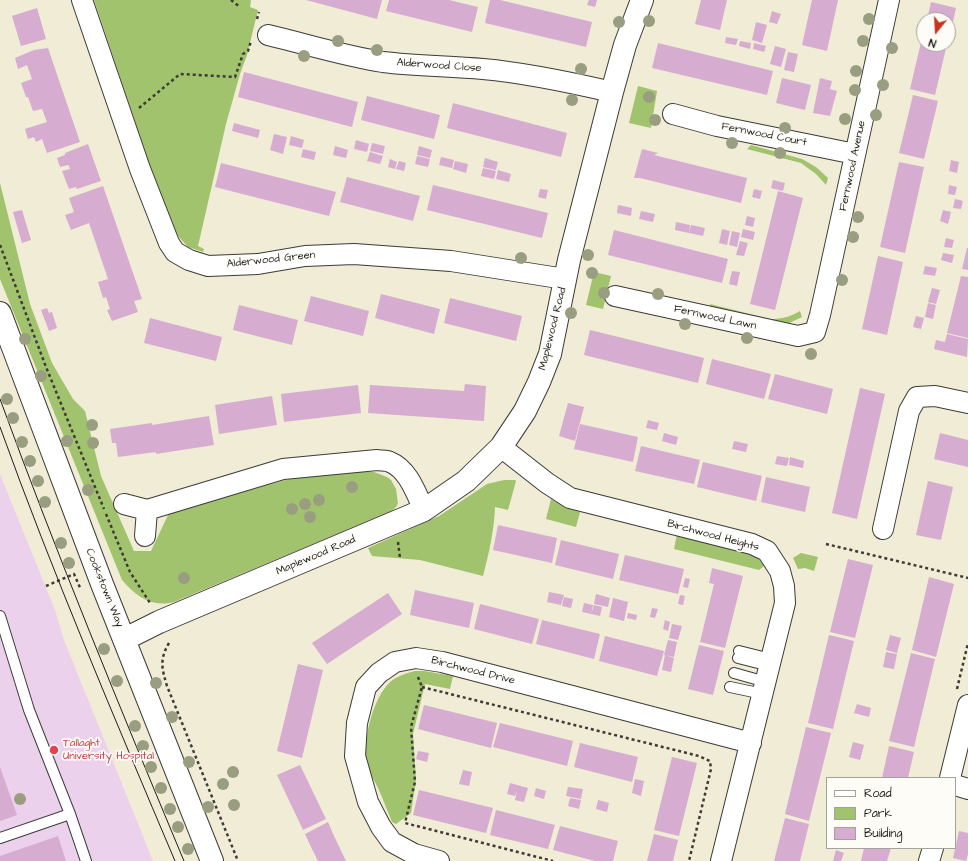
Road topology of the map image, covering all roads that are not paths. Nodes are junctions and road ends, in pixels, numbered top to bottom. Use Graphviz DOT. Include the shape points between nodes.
graph roads {
  1 [pos="82,0"];
  2 [pos="642,0"];
  3 [pos="889,0"];
  4 [pos="268,34"];
  5 [pos="612,92"];
  6 [pos="673,114"];
  7 [pos="855,154"];
  8 [pos="565,279"];
  9 [pos="615,296"];
  10 [pos="0,313"];
  11 [pos="815,332"];
  12 [pos="968,403"];
  13 [pos="501,446"];
  14 [pos="124,504"];
  15 [pos="147,510"];
  16 [pos="424,510"];
  17 [pos="883,529"];
  18 [pos="145,536"];
  19 [pos="0,616"];
  20 [pos="125,638"];
  21 [pos="738,654"];
  22 [pos="734,673"];
  23 [pos="767,675"];
  24 [pos="730,687"];
  25 [pos="968,705"];
  26 [pos="751,743"];
  27 [pos="950,777"];
  28 [pos="956,785"];
  29 [pos="968,789"];
  30 [pos="70,814"];
  31 [pos="0,838"];
  32 [pos="933,849"];
  33 [pos="86,861"];
  34 [pos="212,861"];
  35 [pos="439,861"];
  36 [pos="722,861"];
  37 [pos="930,861"];
  1 -- 8 [label="street, Alderwood Green" via="140,169 169,243 175,252 208,266 258,264 305,256 354,254 451,260"];
  2 -- 5 [label="street, Maplewood Road" via="625,45"];
  3 -- 7 [label="street, Fernwood Avenue"];
  4 -- 5 [label="street, Alderwood Close" via="322,50 367,59 517,73"];
  5 -- 8 [label="street, Maplewood Road"];
  6 -- 7 [label="street, Fernwood Court" via="717,126"];
  7 -- 11 [label="street, Fernwood Avenue"];
  8 -- 13 [label="street, Maplewood Road" via="550,354 540,382 525,412"];
  9 -- 11 [label="street, Fernwood Lawn" via="798,336"];
  10 -- 20 [label="street, Cookstown Way"];
  12 -- 17 [label="street" via="935,396 917,397 909,411"];
  13 -- 16 [label="street, Maplewood Road" via="466,481"];
  13 -- 23 [label="street, Birchwood Heights" via="570,498 752,544 767,551 780,572 785,604"];
  14 -- 15 [label="street"];
  15 -- 16 [label="street" via="283,469 377,460 389,461 402,470 416,491"];
  15 -- 18 [label="street"];
  16 -- 20 [label="street, Maplewood Road"];
  19 -- 30 [label="lane" via="29,710"];
  20 -- 34 [label="street, Cookstown Way"];
  21 -- 23 [label="lane"];
  22 -- 23 [label="lane"];
  23 -- 24 [label="lane"];
  23 -- 26 [label="street, Birchwood Heights"];
  25 -- 27 [label="street"];
  26 -- 35 [label="street, Birchwood Drive" via="442,662 416,658 395,662 379,673 366,687 357,723 355,756 368,802 392,842 414,854"];
  26 -- 36 [label="street, Birchwood Heights"];
  28 -- 29 [label="street"];
  30 -- 31 [label="lane"];
  30 -- 33 [label="lane"];
  32 -- 37 [label="street"];
}
